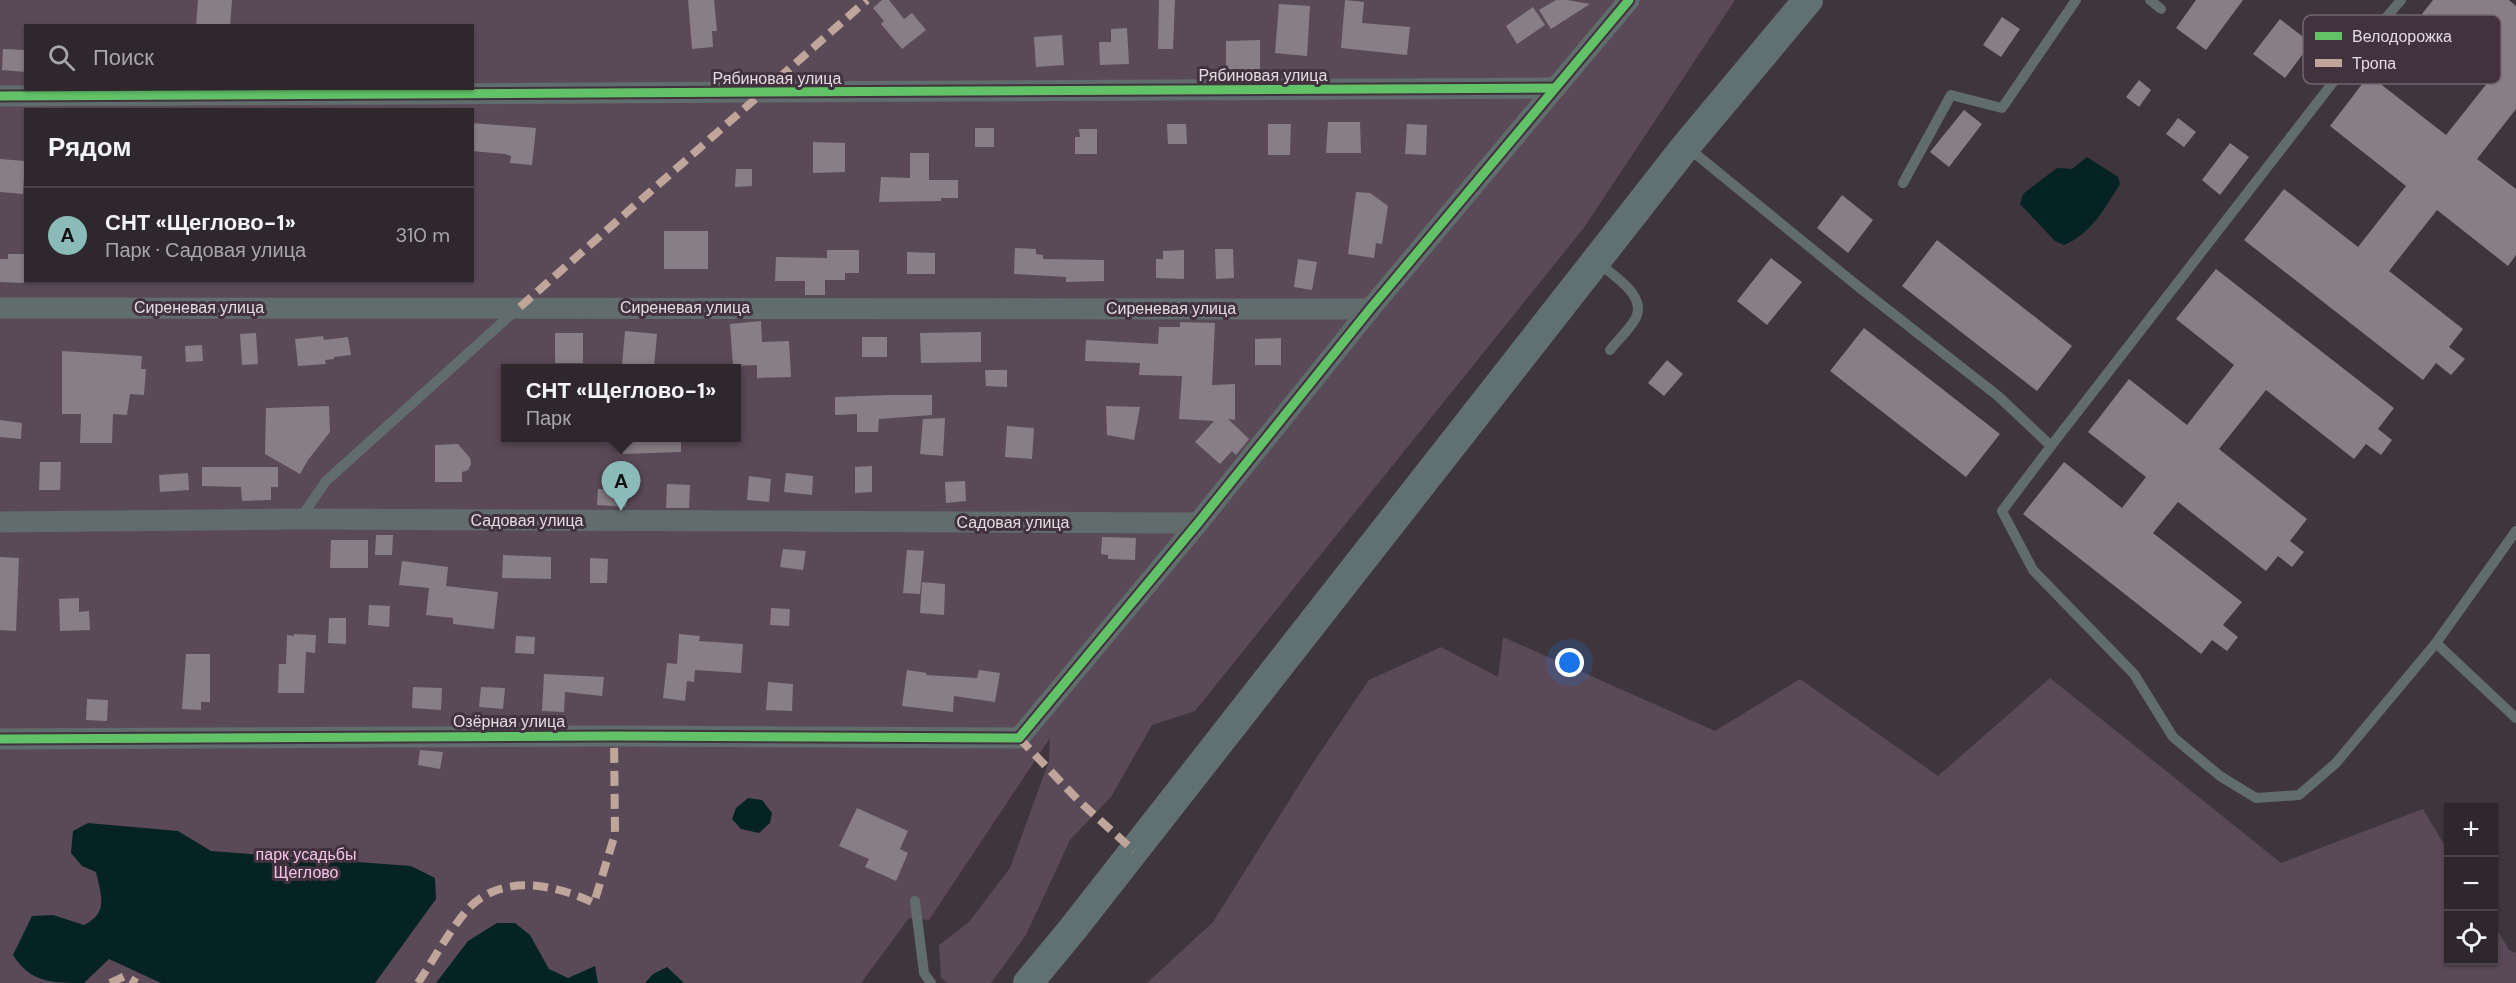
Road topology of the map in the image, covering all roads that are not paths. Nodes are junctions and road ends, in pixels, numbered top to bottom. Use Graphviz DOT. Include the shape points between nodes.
graph roads {
  1 [pos="1629,0"];
  2 [pos="1808,0"];
  3 [pos="2076,0"];
  4 [pos="2150,0"];
  5 [pos="2401,0"];
  6 [pos="2161,9"];
  7 [pos="2388,15"];
  8 [pos="2332,84"];
  9 [pos="1555,88"];
  10 [pos="0,96"];
  11 [pos="1686,146"];
  12 [pos="1903,183"];
  13 [pos="1596,261"];
  14 [pos="520,307"];
  15 [pos="0,308"];
  16 [pos="1370,309"];
  17 [pos="1610,350"];
  18 [pos="2051,446"];
  19 [pos="300,519"];
  20 [pos="0,522"];
  21 [pos="1198,523"];
  22 [pos="2516,531"];
  23 [pos="2436,642"];
  24 [pos="2516,718"];
  25 [pos="0,739"];
  26 [pos="915,901"];
  27 [pos="931,983"];
  28 [pos="1028,983"];
  1 -- 9 [label="street"];
  2 -- 11 [label="main road"];
  3 -- 12 [label="lane" via="2002,108 1951,95"];
  4 -- 6 [label="lane"];
  5 -- 7 [label="lane"];
  8 -- 18 [label="lane"];
  9 -- 10 [label="street, Рябиновая улица"];
  9 -- 16 [label="street"];
  11 -- 13 [label="main road"];
  11 -- 18 [label="lane" via="1998,396"];
  13 -- 17 [label="lane" via="1633,292 1638,306 1636,320"];
  13 -- 28 [label="main road"];
  14 -- 15 [label="street, Сиреневая улица"];
  14 -- 16 [label="street, Сиреневая улица"];
  14 -- 19 [label="lane" via="326,481"];
  16 -- 21 [label="street"];
  18 -- 23 [label="lane" via="2002,511 2033,570 2134,674 2173,737 2220,776 2256,798 2299,795 2336,763"];
  19 -- 20 [label="street, Садовая улица"];
  19 -- 21 [label="street, Садовая улица"];
  21 -- 25 [label="street, Озёрная улица" via="1018,738"];
  22 -- 23 [label="lane"];
  23 -- 24 [label="lane"];
  26 -- 27 [label="lane" via="924,973"];
}
